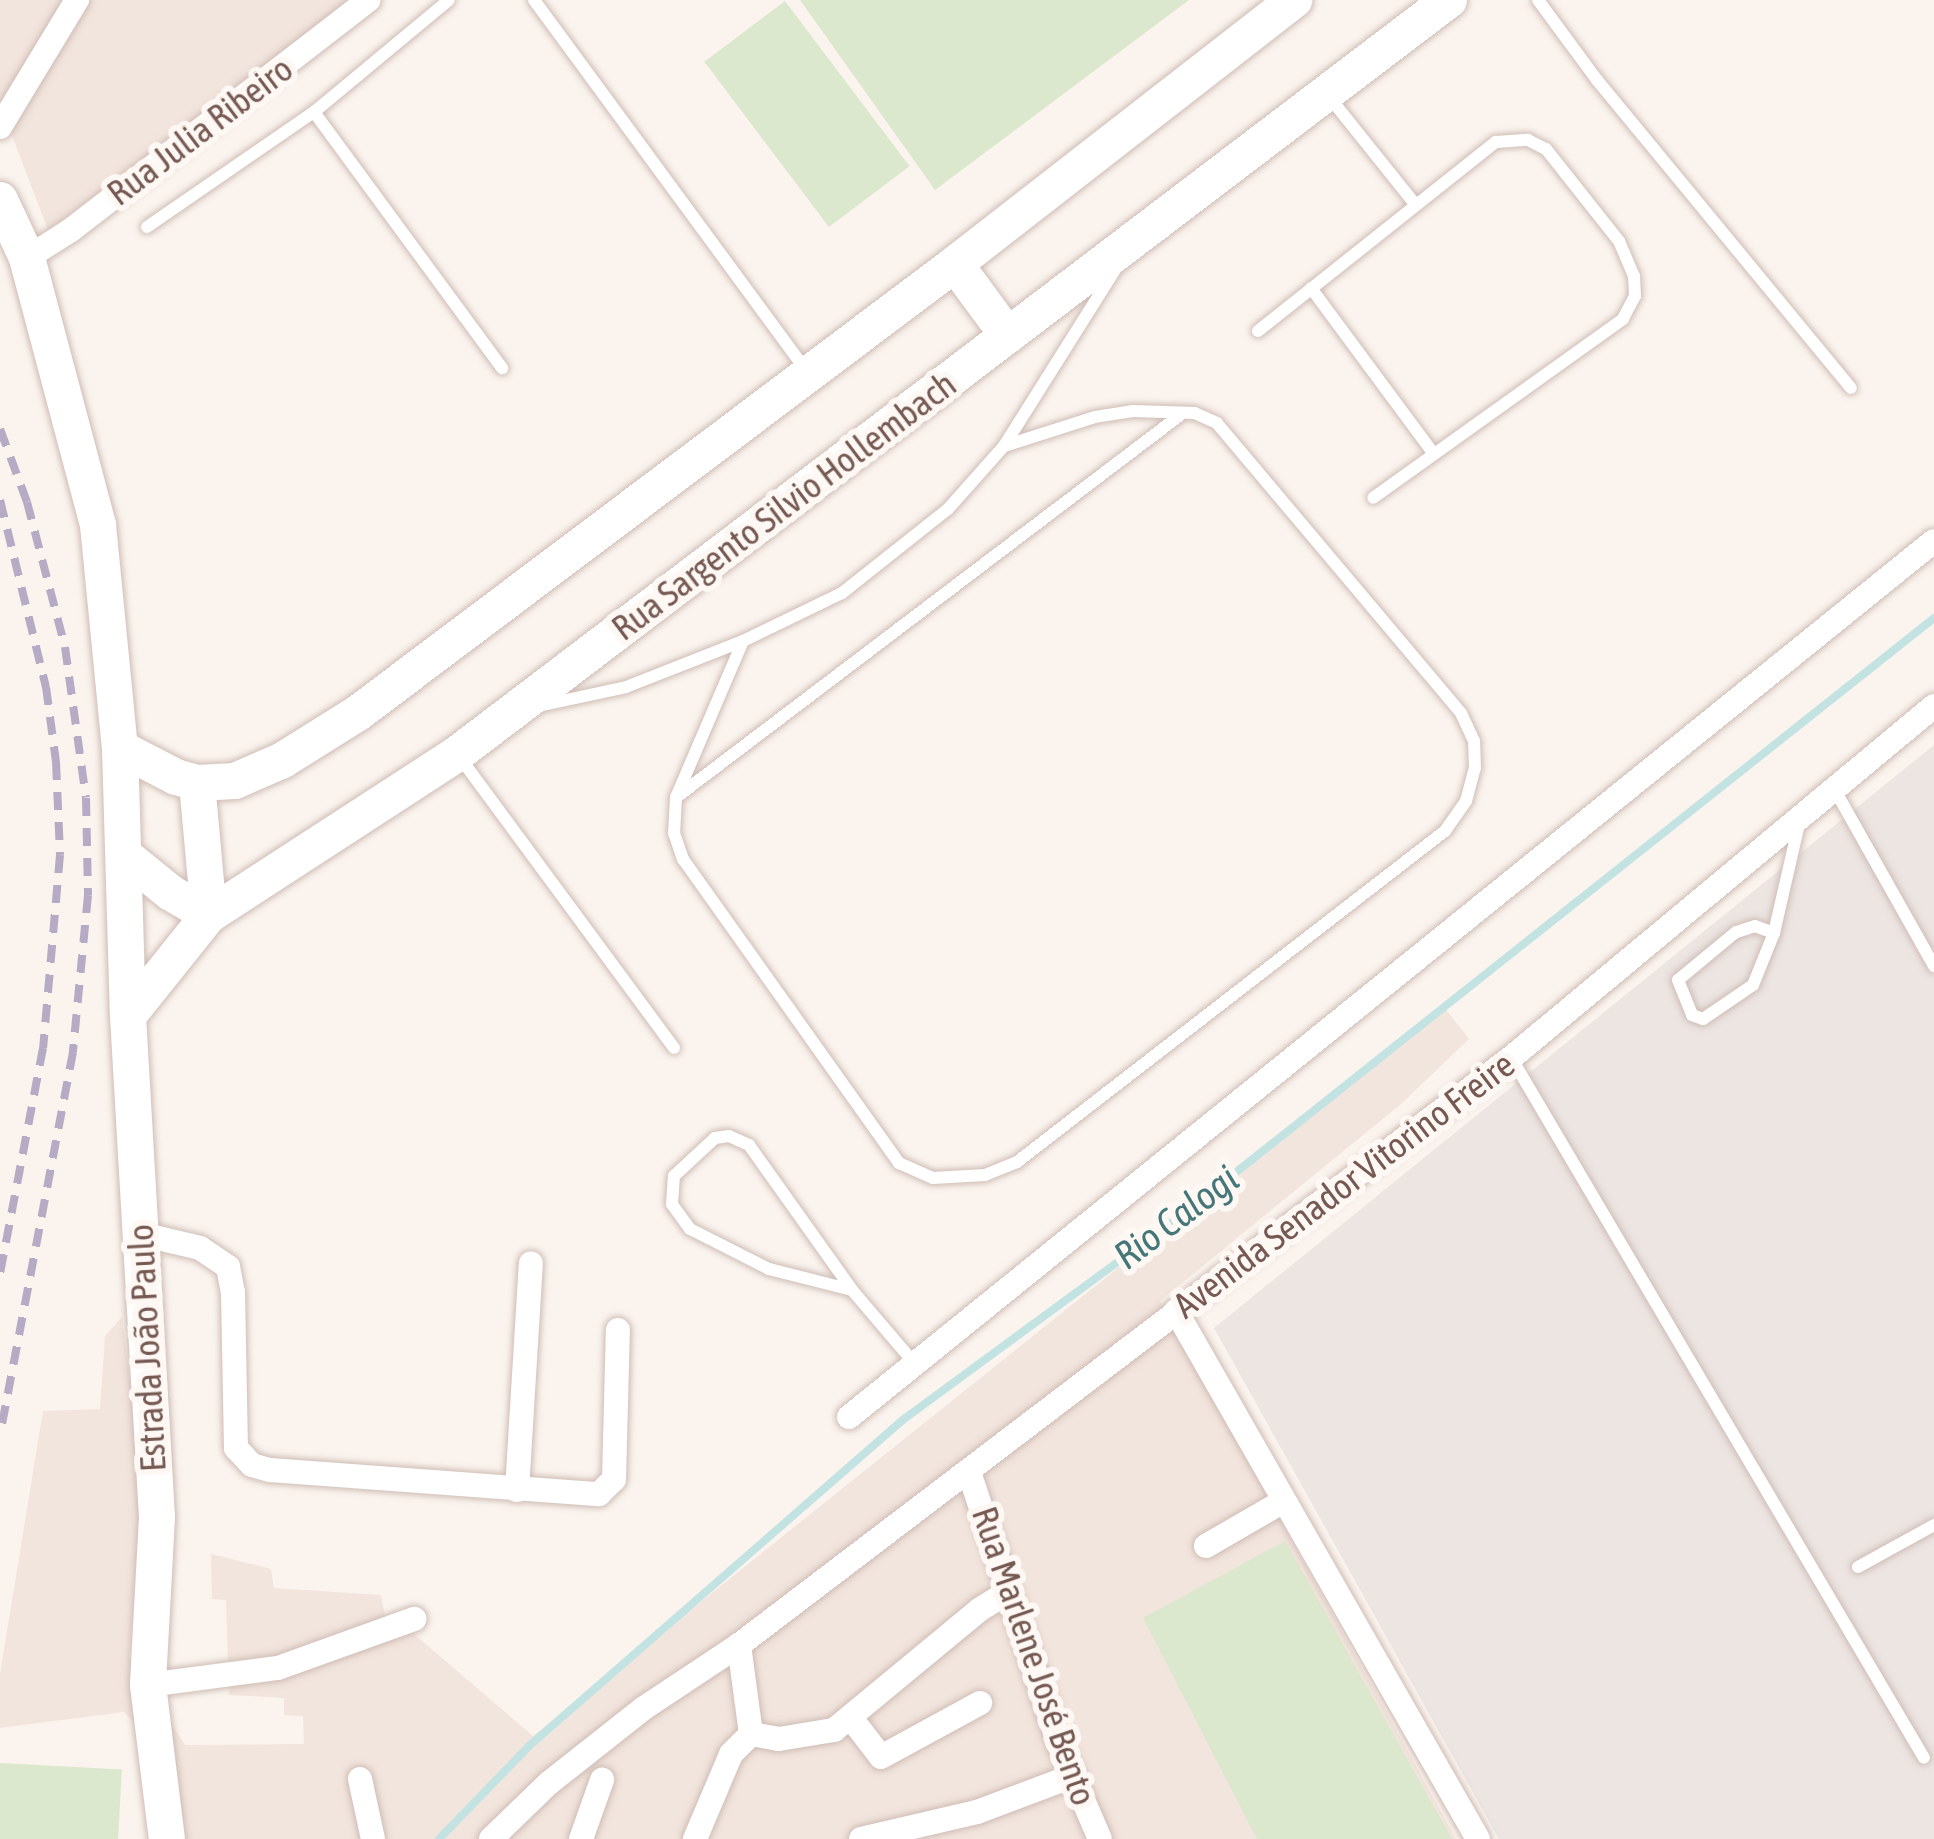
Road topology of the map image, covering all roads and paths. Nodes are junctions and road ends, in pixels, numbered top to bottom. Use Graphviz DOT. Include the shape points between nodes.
graph roads {
  1 [pos="77,0"];
  2 [pos="370,0"];
  3 [pos="449,0"];
  4 [pos="534,0"];
  5 [pos="1294,0"];
  6 [pos="1449,0"];
  7 [pos="1560,0"];
  8 [pos="1542,5"];
  9 [pos="1326,93"];
  10 [pos="314,112"];
  11 [pos="0,128"];
  12 [pos="0,200"];
  13 [pos="1415,204"];
  14 [pos="147,227"];
  15 [pos="1135,239"];
  16 [pos="27,257"];
  17 [pos="955,264"];
  18 [pos="1311,288"];
  19 [pos="1258,331"];
  20 [pos="1008,336"];
  21 [pos="502,368"];
  22 [pos="807,371"];
  23 [pos="1851,388"];
  24 [pos="1178,416"];
  25 [pos="1004,446"];
  26 [pos="1432,453"];
  27 [pos="1373,498"];
  28 [pos="1934,542"];
  29 [pos="742,641"];
  30 [pos="1934,706"];
  31 [pos="513,712"];
  32 [pos="120,748"];
  33 [pos="457,754"];
  34 [pos="196,782"];
  35 [pos="1836,792"];
  36 [pos="676,797"];
  37 [pos="1800,822"];
  38 [pos="124,855"];
  39 [pos="209,915"];
  40 [pos="1774,933"];
  41 [pos="1934,936"];
  42 [pos="1921,944"];
  43 [pos="1934,966"];
  44 [pos="128,1016"];
  45 [pos="674,1048"];
  46 [pos="1512,1058"];
  47 [pos="140,1234"];
  48 [pos="531,1263"];
  49 [pos="852,1290"];
  50 [pos="1177,1312"];
  51 [pos="618,1330"];
  52 [pos="915,1364"];
  53 [pos="849,1418"];
  54 [pos="969,1472"];
  55 [pos="517,1490"];
  56 [pos="1282,1502"];
  57 [pos="1934,1525"];
  58 [pos="1206,1546"];
  59 [pos="1858,1567"];
  60 [pos="1008,1592"];
  61 [pos="414,1619"];
  62 [pos="739,1645"];
  63 [pos="148,1685"];
  64 [pos="980,1703"];
  65 [pos="851,1718"];
  66 [pos="751,1734"];
  67 [pos="1924,1758"];
  68 [pos="1073,1776"];
  69 [pos="359,1779"];
  70 [pos="602,1780"];
  71 [pos="166,1839"];
  72 [pos="373,1839"];
  73 [pos="491,1839"];
  74 [pos="581,1839"];
  75 [pos="695,1839"];
  76 [pos="861,1839"];
  77 [pos="1100,1839"];
  78 [pos="1478,1839"];
  1 -- 11 [label="street"];
  2 -- 16 [label="street, Rua Julia Ribeiro"];
  3 -- 10 [label="lane"];
  4 -- 22 [label="lane"];
  5 -- 17 [label="main road"];
  6 -- 9 [label="main road, Rua Sargento Silvio Hollembach"];
  7 -- 8 [label="lane"];
  8 -- 23 [label="lane"];
  9 -- 13 [label="lane"];
  9 -- 15 [label="main road, Rua Sargento Silvio Hollembach"];
  10 -- 14 [label="lane"];
  10 -- 21 [label="lane"];
  12 -- 16 [label="main road, Estrada João Paulo"];
  13 -- 18 [label="lane"];
  13 -- 26 [label="lane" via="1496,142 1528,140 1546,149 1618,241 1634,276 1624,320"];
  15 -- 20 [label="main road, Rua Sargento Silvio Hollembach"];
  15 -- 25 [label="lane"];
  16 -- 32 [label="main road, Estrada João Paulo" via="98,525"];
  17 -- 20 [label="main road"];
  17 -- 22 [label="main road"];
  18 -- 19 [label="lane"];
  18 -- 26 [label="lane"];
  20 -- 31 [label="main road, Rua Sargento Silvio Hollembach"];
  22 -- 34 [label="main road" via="358,713 236,781"];
  24 -- 25 [label="lane" via="1095,417"];
  24 -- 36 [label="lane"];
  24 -- 36 [label="lane" via="1207,416 1249,455 1461,713 1475,768 1466,801 1445,831 1017,1162 985,1175 933,1178 899,1163 683,859 674,833"];
  25 -- 29 [label="lane" via="948,509 842,593"];
  26 -- 27 [label="lane"];
  28 -- 52 [label="street"];
  29 -- 31 [label="lane" via="626,687"];
  29 -- 36 [label="lane"];
  30 -- 35 [label="street, Avenida Senador Vitorino Freire"];
  31 -- 33 [label="main road, Rua Sargento Silvio Hollembach"];
  32 -- 34 [label="main road"];
  32 -- 38 [label="main road, Estrada João Paulo"];
  33 -- 39 [label="main road, Rua Sargento Silvio Hollembach"];
  33 -- 45 [label="lane"];
  34 -- 39 [label="main road"];
  35 -- 37 [label="street, Avenida Senador Vitorino Freire"];
  35 -- 42 [label="lane"];
  37 -- 40 [label="lane"];
  37 -- 46 [label="street, Avenida Senador Vitorino Freire"];
  38 -- 39 [label="main road"];
  38 -- 44 [label="main road, Estrada João Paulo"];
  39 -- 44 [label="main road, Rua Sargento Silvio Hollembach"];
  40 -- 40 [label="lane" via="1755,926 1736,932 1678,980 1692,1015 1703,1019 1754,985"];
  41 -- 42 [label="lane"];
  42 -- 43 [label="lane"];
  44 -- 47 [label="main road, Estrada João Paulo"];
  46 -- 50 [label="street, Avenida Senador Vitorino Freire"];
  46 -- 67 [label="lane"];
  47 -- 55 [label="street" via="200,1248 228,1267 236,1448 252,1466"];
  47 -- 63 [label="main road, Estrada João Paulo" via="157,1517"];
  48 -- 55 [label="street"];
  49 -- 49 [label="lane" via="742,1140 715,1138 674,1176 672,1204 690,1229 769,1269"];
  49 -- 52 [label="lane"];
  50 -- 54 [label="street, Avenida Senador Vitorino Freire"];
  50 -- 56 [label="street"];
  51 -- 55 [label="street" via="609,1489 588,1496"];
  52 -- 53 [label="street"];
  54 -- 60 [label="street, Rua Marlene José Bento"];
  54 -- 62 [label="street, Avenida Senador Vitorino Freire"];
  56 -- 58 [label="street"];
  56 -- 78 [label="street"];
  57 -- 59 [label="lane"];
  60 -- 65 [label="street"];
  60 -- 68 [label="street, Rua Marlene José Bento"];
  61 -- 63 [label="street" via="278,1668"];
  62 -- 66 [label="street"];
  62 -- 73 [label="street, Avenida Senador Vitorino Freire" via="612,1733"];
  63 -- 71 [label="main road, Estrada João Paulo"];
  64 -- 65 [label="street" via="881,1757"];
  65 -- 66 [label="street" via="834,1730"];
  66 -- 75 [label="street" via="731,1754"];
  68 -- 76 [label="street" via="977,1812"];
  68 -- 77 [label="street, Rua Marlene José Bento"];
  69 -- 72 [label="street"];
  70 -- 74 [label="street"];
}
